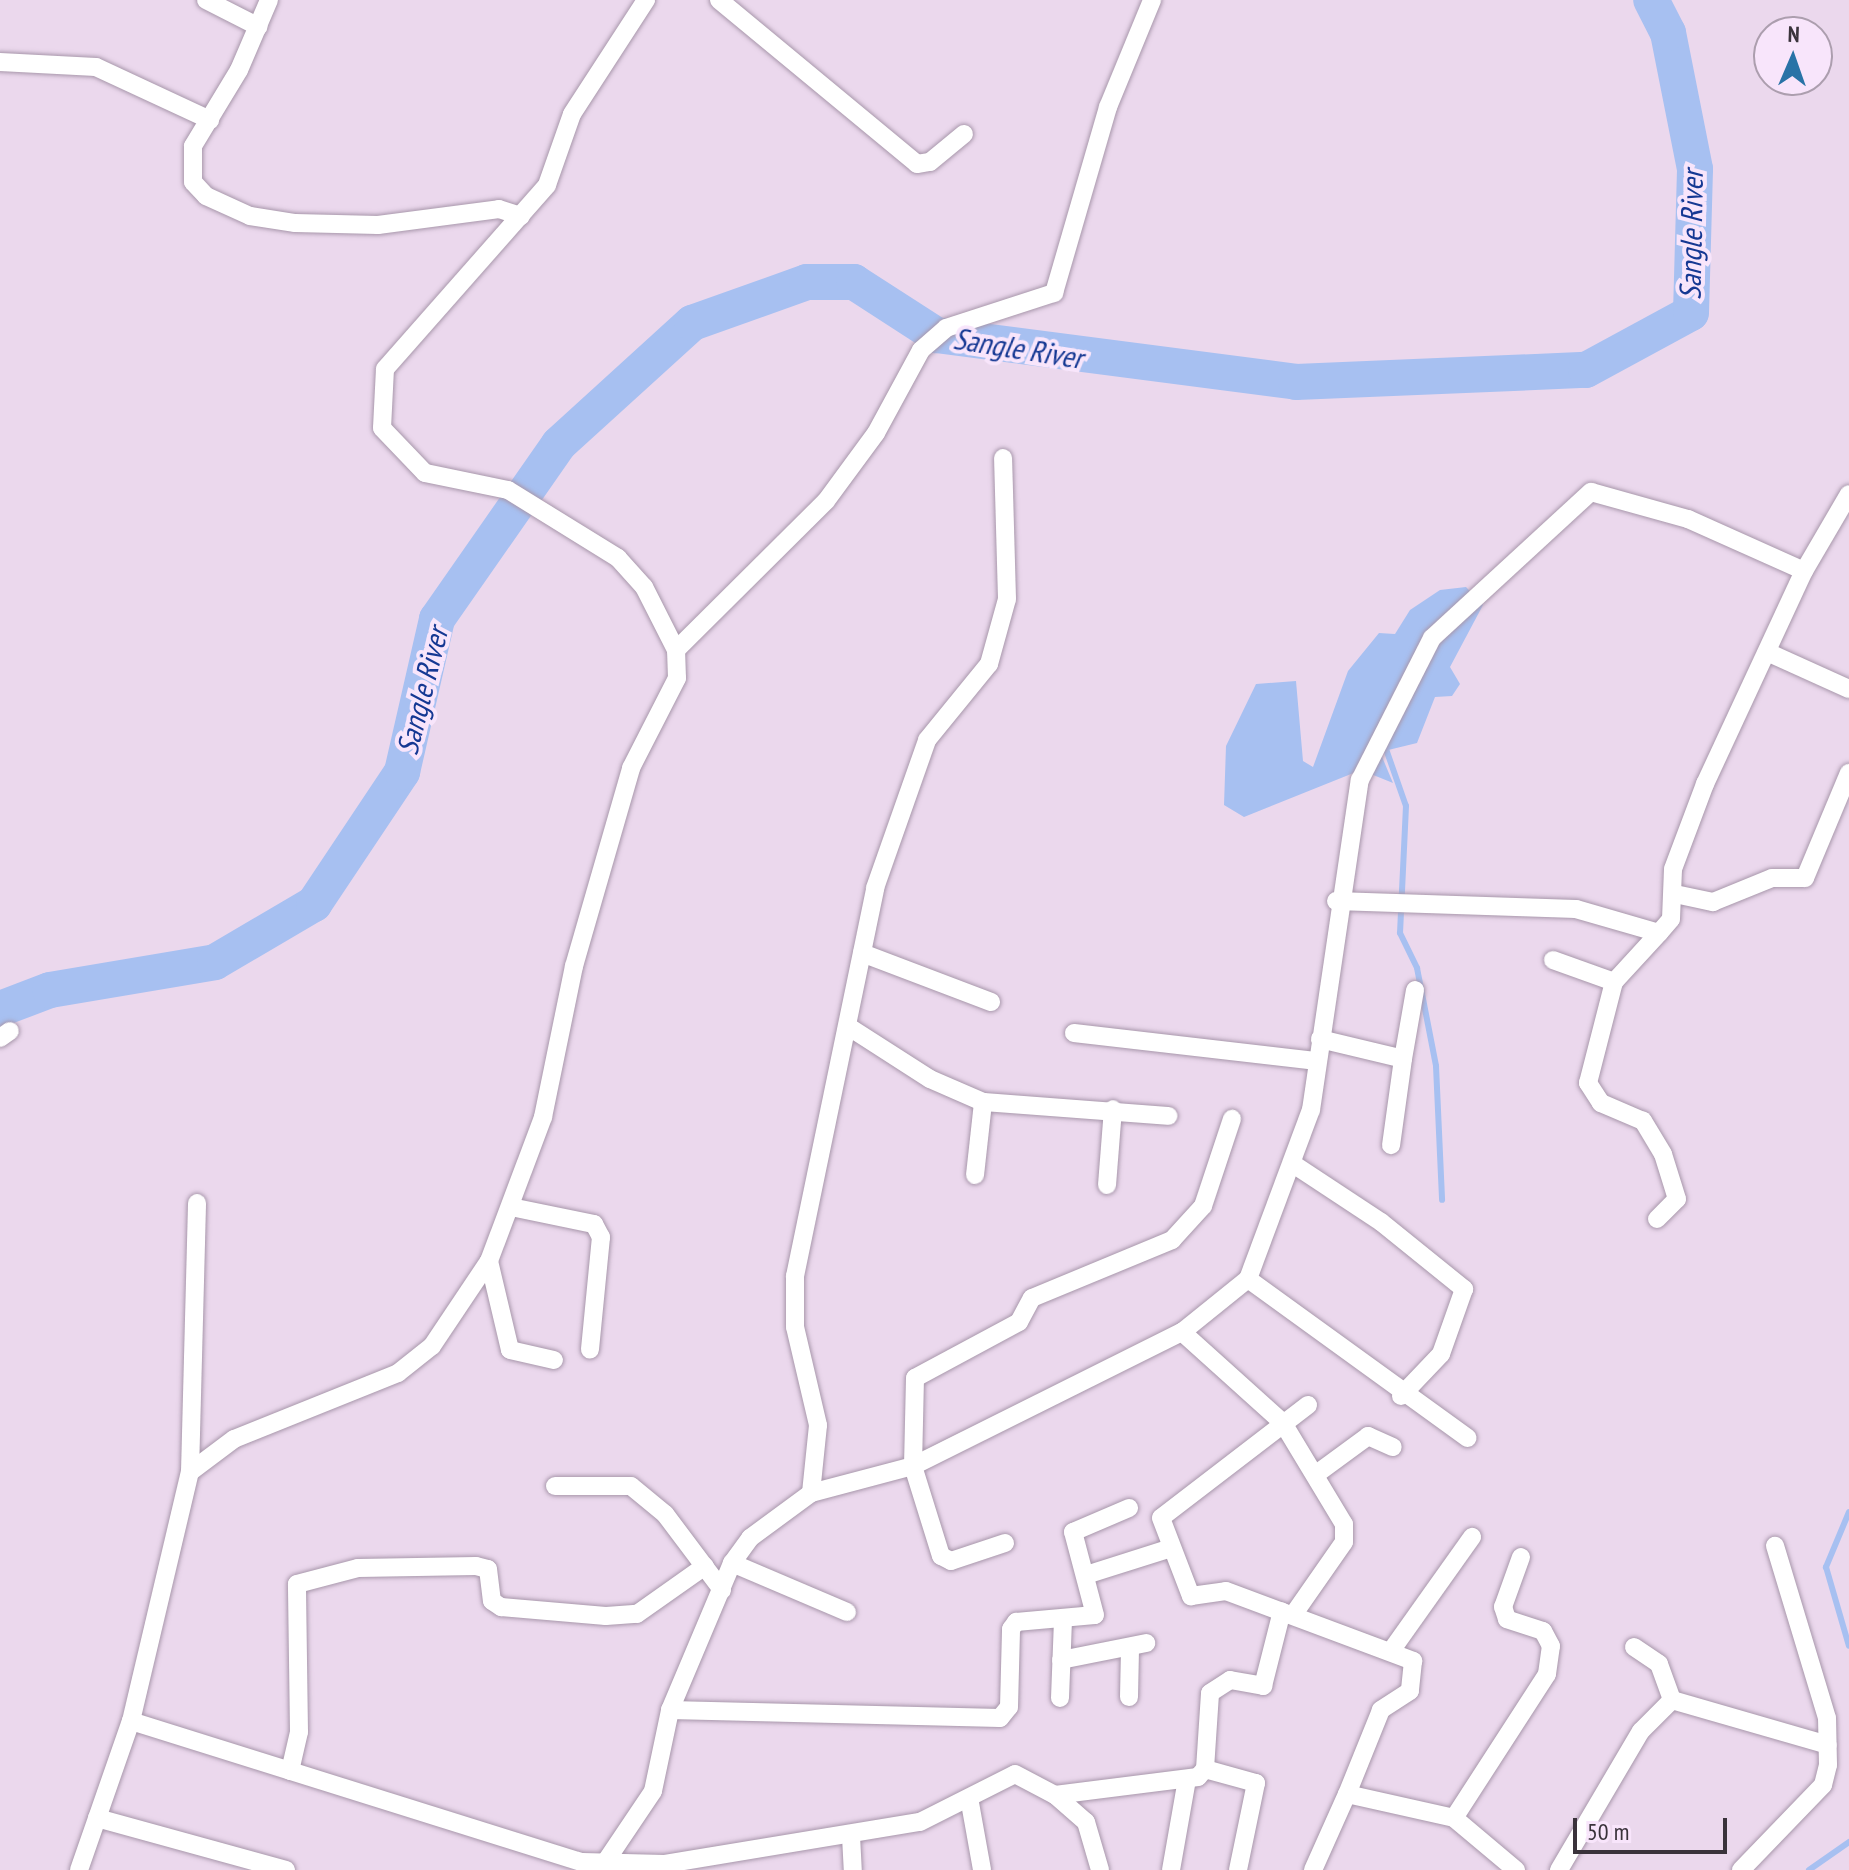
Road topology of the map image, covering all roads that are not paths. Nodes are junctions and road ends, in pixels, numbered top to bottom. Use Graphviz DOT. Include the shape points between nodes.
graph roads {
  1 [pos="206,0"];
  2 [pos="269,0"];
  3 [pos="646,0"];
  4 [pos="719,0"];
  5 [pos="1152,0"];
  6 [pos="259,27"];
  7 [pos="0,62"];
  8 [pos="210,120"];
  9 [pos="964,134"];
  10 [pos="521,216"];
  11 [pos="1003,458"];
  12 [pos="1849,494"];
  13 [pos="1804,571"];
  14 [pos="676,650"];
  15 [pos="1767,652"];
  16 [pos="1849,689"];
  17 [pos="1849,773"];
  18 [pos="1675,894"];
  19 [pos="1336,901"];
  20 [pos="1659,933"];
  21 [pos="862,953"];
  22 [pos="1553,960"];
  23 [pos="1614,982"];
  24 [pos="1415,990"];
  25 [pos="991,1002"];
  26 [pos="849,1027"];
  27 [pos="1074,1033"];
  28 [pos="1320,1039"];
  29 [pos="1403,1059"];
  30 [pos="1317,1061"];
  31 [pos="983,1102"];
  32 [pos="1113,1109"];
  33 [pos="1168,1116"];
  34 [pos="1232,1119"];
  35 [pos="1391,1145"];
  36 [pos="1293,1164"];
  37 [pos="975,1175"];
  38 [pos="1107,1185"];
  39 [pos="197,1203"];
  40 [pos="511,1207"];
  41 [pos="1657,1219"];
  42 [pos="489,1261"];
  43 [pos="1248,1279"];
  44 [pos="1182,1332"];
  45 [pos="590,1349"];
  46 [pos="554,1360"];
  47 [pos="1401,1396"];
  48 [pos="1308,1405"];
  49 [pos="1283,1423"];
  50 [pos="1468,1438"];
  51 [pos="1393,1447"];
  52 [pos="913,1466"];
  53 [pos="190,1472"];
  54 [pos="1315,1475"];
  55 [pos="555,1486"];
  56 [pos="811,1493"];
  57 [pos="1129,1508"];
  58 [pos="1472,1537"];
  59 [pos="1005,1543"];
  60 [pos="1775,1546"];
  61 [pos="1171,1548"];
  62 [pos="1521,1557"];
  63 [pos="732,1563"];
  64 [pos="705,1566"];
  65 [pos="1086,1575"];
  66 [pos="722,1590"];
  67 [pos="847,1612"];
  68 [pos="1288,1613"];
  69 [pos="1063,1620"];
  70 [pos="1634,1647"];
  71 [pos="1391,1651"];
  72 [pos="1061,1660"];
  73 [pos="1129,1697"];
  74 [pos="1060,1698"];
  75 [pos="1672,1700"];
  76 [pos="670,1710"];
  77 [pos="131,1721"];
  78 [pos="1828,1745"];
  79 [pos="1205,1769"];
  80 [pos="290,1771"];
  81 [pos="1187,1779"];
  82 [pos="1347,1794"];
  83 [pos="1055,1795"];
  84 [pos="970,1803"];
  85 [pos="97,1818"];
  86 [pos="1454,1818"];
  87 [pos="851,1836"];
  88 [pos="602,1867"];
  89 [pos="79,1870"];
  90 [pos="286,1870"];
  91 [pos="853,1870"];
  92 [pos="982,1870"];
  93 [pos="1100,1870"];
  94 [pos="1171,1870"];
  95 [pos="1238,1870"];
  96 [pos="1313,1870"];
  97 [pos="1516,1870"];
  98 [pos="1559,1870"];
  99 [pos="1741,1870"];
  1 -- 6 [label="street"];
  2 -- 6 [label="street"];
  3 -- 10 [label="street" via="572,114 547,185"];
  4 -- 9 [label="street" via="917,164 930,162"];
  5 -- 14 [label="street" via="1108,107 1054,293 946,328 921,350 876,433 826,501"];
  6 -- 8 [label="street"];
  7 -- 8 [label="street" via="96,67"];
  8 -- 10 [label="street" via="193,146 193,182 250,216 378,225 499,209"];
  10 -- 14 [label="street" via="400,348 381,391 382,428 405,460 425,473 508,490 618,558 644,587"];
  11 -- 21 [label="street" via="1007,599 989,664 927,740 910,778"];
  12 -- 13 [label="street"];
  13 -- 15 [label="street"];
  13 -- 19 [label="street" via="1688,519 1591,492 1432,638 1360,780"];
  14 -- 40 [label="street" via="677,678 631,768 574,966 543,1117"];
  15 -- 16 [label="street"];
  15 -- 18 [label="street" via="1677,857"];
  17 -- 18 [label="street" via="1805,878 1772,878 1713,902"];
  18 -- 20 [label="street" via="1671,919"];
  19 -- 20 [label="street" via="1576,909"];
  19 -- 28 [label="street"];
  20 -- 23 [label="street"];
  21 -- 25 [label="street"];
  21 -- 26 [label="street"];
  22 -- 23 [label="street"];
  23 -- 41 [label="street" via="1588,1083 1601,1103 1643,1121 1663,1154 1677,1199"];
  24 -- 29 [label="street"];
  26 -- 31 [label="street" via="930,1079"];
  26 -- 56 [label="street" via="795,1276 795,1327 818,1425"];
  27 -- 30 [label="street"];
  28 -- 29 [label="street"];
  28 -- 30 [label="street"];
  29 -- 35 [label="street"];
  30 -- 36 [label="street"];
  31 -- 32 [label="street"];
  31 -- 37 [label="street"];
  32 -- 33 [label="street"];
  32 -- 38 [label="street"];
  34 -- 52 [label="street" via="1203,1206 1172,1240 1032,1298 1019,1322 915,1378"];
  36 -- 43 [label="street"];
  36 -- 47 [label="street" via="1464,1289 1441,1354"];
  39 -- 53 [label="street"];
  40 -- 42 [label="street"];
  40 -- 45 [label="street" via="594,1224 601,1237"];
  42 -- 46 [label="street" via="510,1350"];
  42 -- 53 [label="street" via="432,1346 398,1373 234,1439"];
  43 -- 44 [label="street"];
  43 -- 47 [label="street"];
  44 -- 49 [label="street"];
  44 -- 52 [label="street"];
  47 -- 50 [label="street"];
  48 -- 49 [label="street"];
  49 -- 54 [label="street"];
  49 -- 61 [label="street" via="1166,1508 1161,1518"];
  51 -- 54 [label="street" via="1368,1436"];
  52 -- 56 [label="street"];
  52 -- 59 [label="street" via="941,1556 951,1561"];
  53 -- 77 [label="street"];
  54 -- 68 [label="street" via="1346,1533"];
  55 -- 64 [label="street" via="631,1486 665,1514"];
  56 -- 63 [label="street" via="774,1517"];
  57 -- 65 [label="street" via="1073,1532"];
  58 -- 71 [label="street"];
  60 -- 78 [label="street"];
  61 -- 65 [label="street"];
  61 -- 68 [label="street" via="1191,1596 1226,1591"];
  62 -- 86 [label="street" via="1503,1607 1507,1619 1543,1631 1551,1646 1547,1674"];
  63 -- 66 [label="street"];
  63 -- 67 [label="street"];
  64 -- 66 [label="street"];
  64 -- 80 [label="street" via="637,1614 606,1616 501,1607 492,1601 488,1569 476,1566 358,1568 297,1584 299,1732"];
  65 -- 69 [label="street" via="1095,1615"];
  66 -- 76 [label="street"];
  68 -- 71 [label="street"];
  68 -- 79 [label="street" via="1263,1686 1230,1680 1210,1693"];
  69 -- 72 [label="street"];
  69 -- 76 [label="street" via="1016,1622 1011,1629 1009,1707 1000,1718"];
  70 -- 75 [label="street" via="1659,1664"];
  71 -- 82 [label="street" via="1413,1661 1416,1675 1410,1691 1381,1710"];
  72 -- 73 [label="street" via="1138,1646"];
  72 -- 74 [label="street"];
  75 -- 78 [label="street"];
  75 -- 98 [label="street" via="1641,1731"];
  76 -- 88 [label="street" via="653,1791"];
  77 -- 80 [label="street"];
  77 -- 85 [label="street"];
  78 -- 99 [label="street" via="1823,1785"];
  79 -- 81 [label="street"];
  79 -- 95 [label="street" via="1256,1783"];
  80 -- 88 [label="street"];
  81 -- 83 [label="street"];
  81 -- 94 [label="street"];
  82 -- 86 [label="street"];
  82 -- 96 [label="street"];
  83 -- 84 [label="street" via="1015,1774 999,1777"];
  83 -- 93 [label="street" via="1086,1822"];
  84 -- 87 [label="street"];
  84 -- 92 [label="street"];
  85 -- 89 [label="street"];
  85 -- 90 [label="street"];
  86 -- 97 [label="street"];
  87 -- 88 [label="street" via="665,1864"];
  87 -- 91 [label="street"];
}
